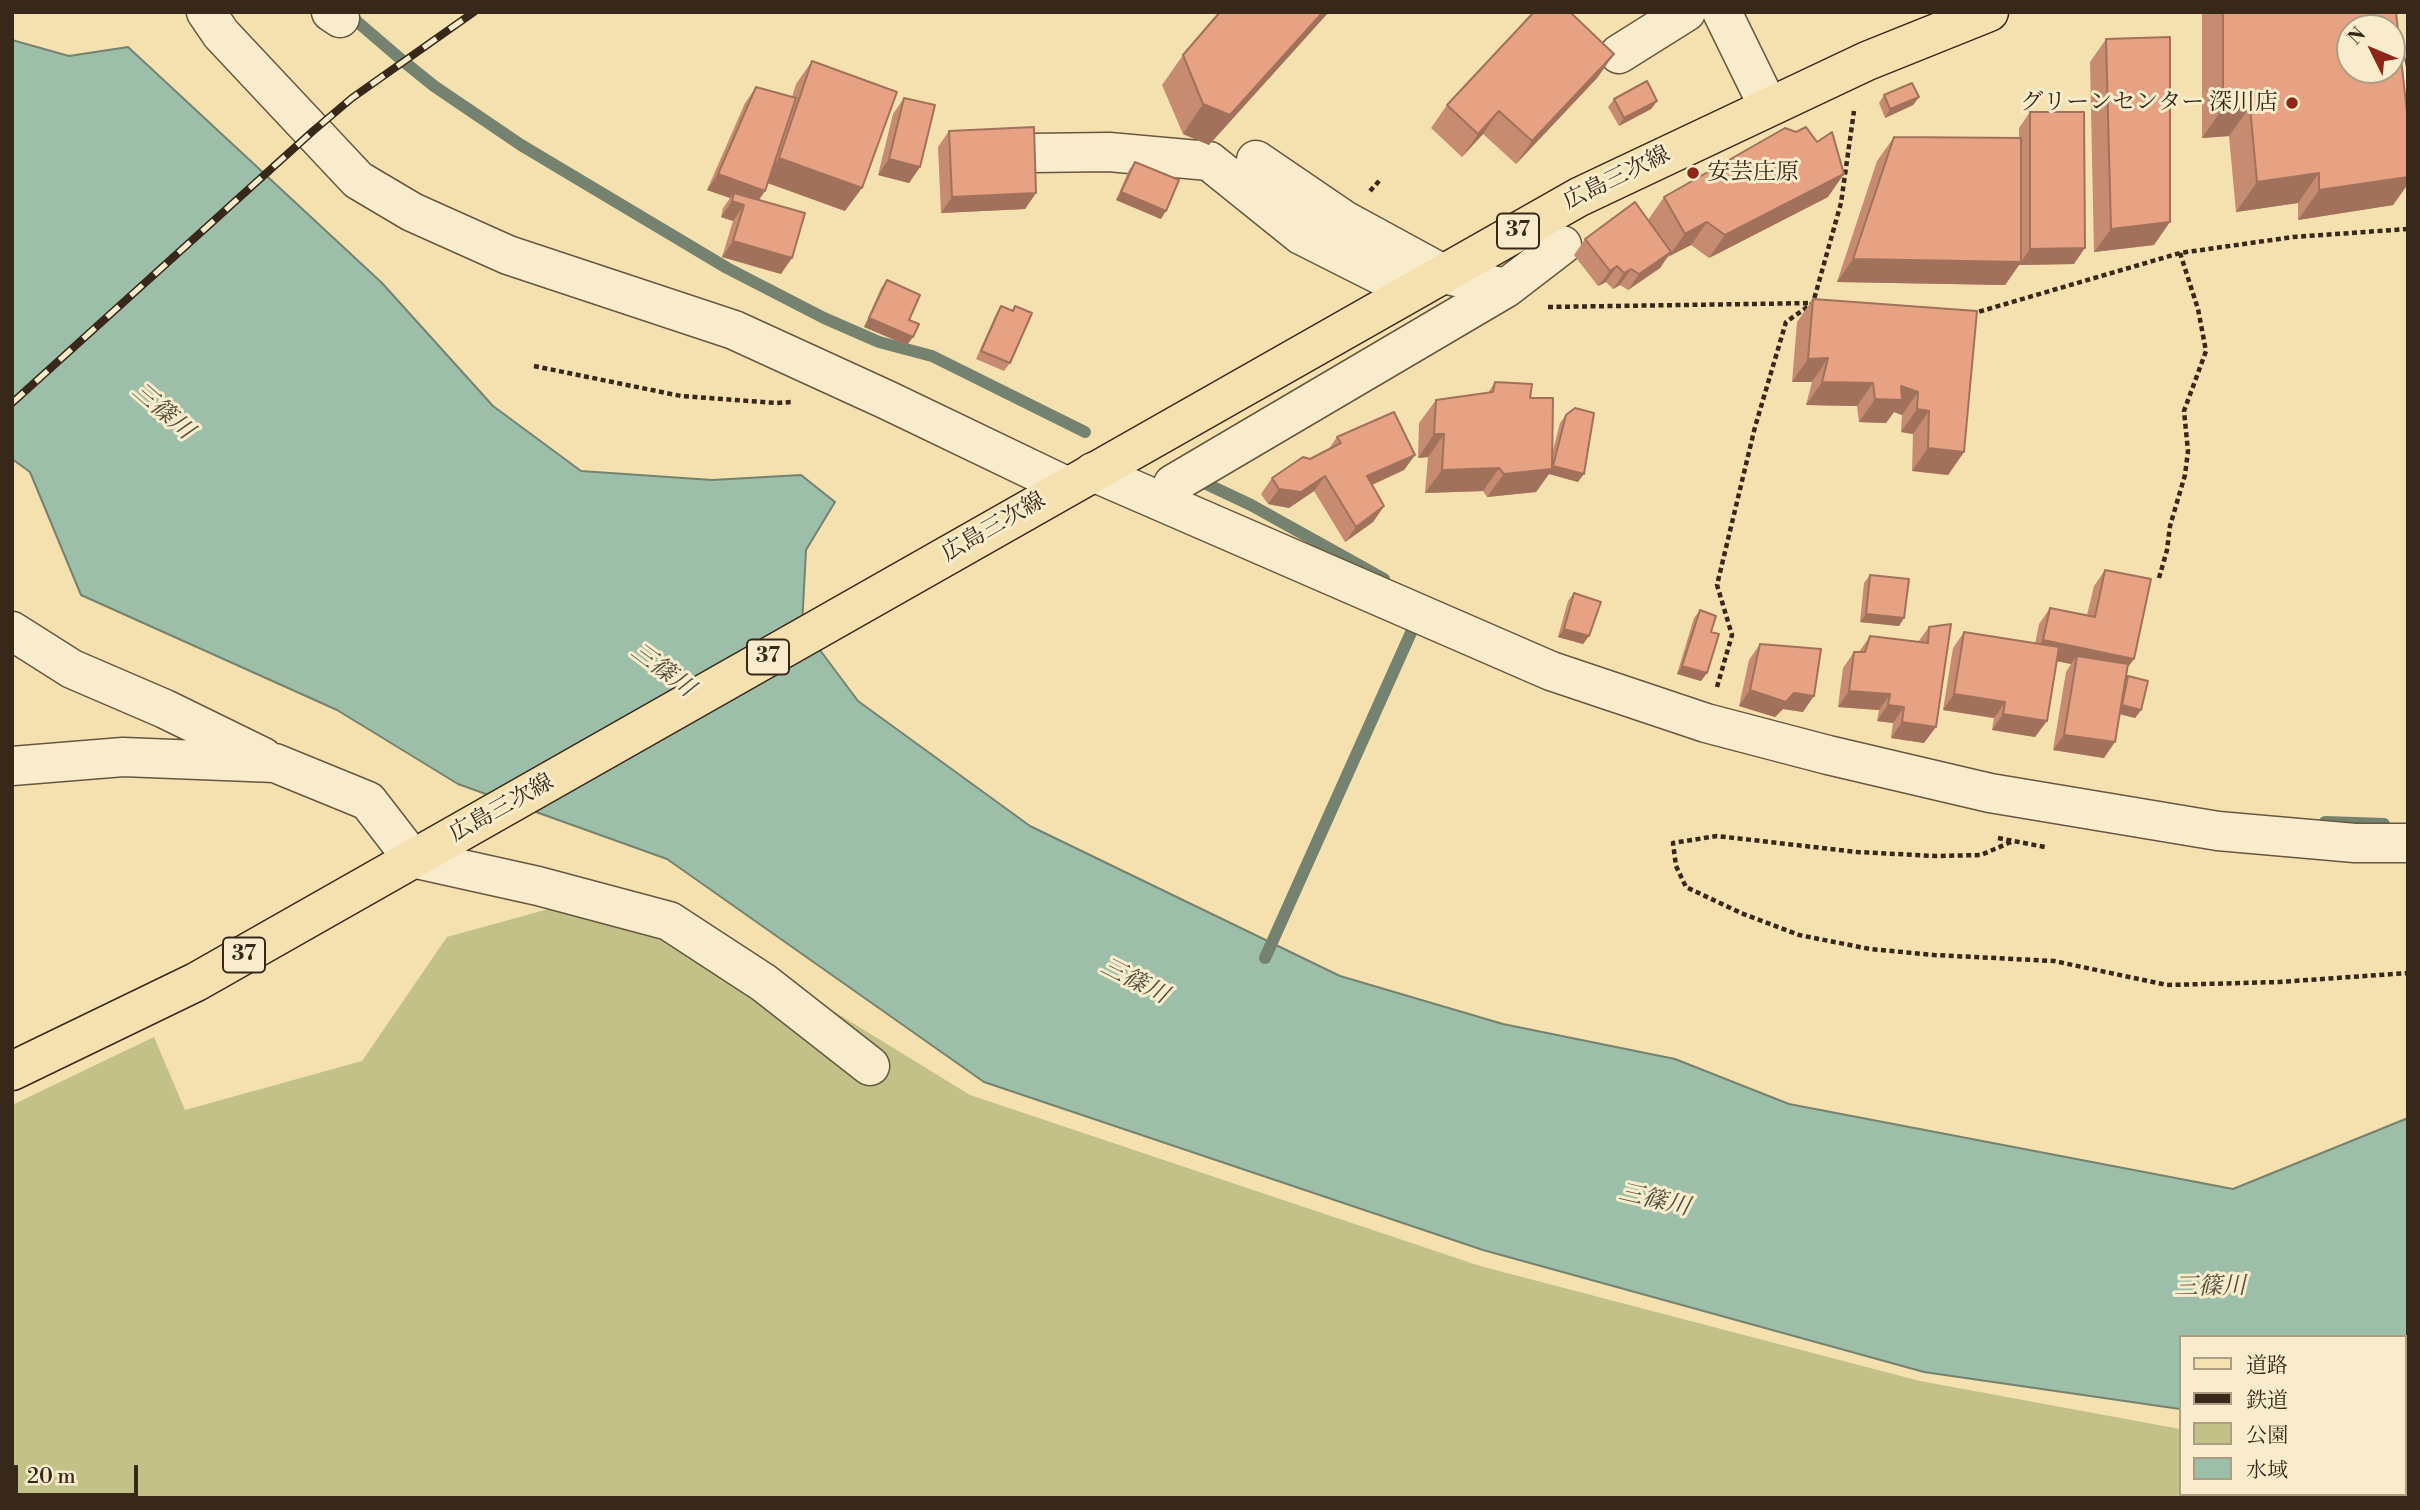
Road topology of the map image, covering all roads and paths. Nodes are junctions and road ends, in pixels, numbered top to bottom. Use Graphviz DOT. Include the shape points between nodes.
graph roads {
  1 [pos="206,12"];
  2 [pos="1686,12"];
  3 [pos="1722,12"];
  4 [pos="1989,12"];
  5 [pos="1619,54"];
  6 [pos="1768,106"];
  7 [pos="1854,110"];
  8 [pos="1032,153"];
  9 [pos="1256,160"];
  10 [pos="2408,229"];
  11 [pos="1562,245"];
  12 [pos="2180,253"];
  13 [pos="1427,282"];
  14 [pos="1506,288"];
  15 [pos="1813,303"];
  16 [pos="1827,304"];
  17 [pos="1962,317"];
  18 [pos="534,366"];
  19 [pos="776,403"];
  20 [pos="1079,479"];
  21 [pos="1173,484"];
  22 [pos="2159,578"];
  23 [pos="12,631"];
  24 [pos="1706,723"];
  25 [pos="275,763"];
  26 [pos="12,766"];
  27 [pos="2011,842"];
  28 [pos="2408,843"];
  29 [pos="412,858"];
  30 [pos="2408,973"];
  31 [pos="870,1066"];
  32 [pos="12,1070"];
  1 -- 20 [label="street" via="221,34 358,180 412,212 508,255 734,330 887,400"];
  2 -- 5 [label="street"];
  3 -- 6 [label="street"];
  4 -- 6 [label="main road, 広島三次線 / 37"];
  6 -- 13 [label="main road, 広島三次線 / 37" via="1579,197"];
  7 -- 15 [label="path" via="1841,203"];
  8 -- 13 [label="street" via="1109,152 1209,161 1301,235"];
  9 -- 13 [label="street"];
  10 -- 12 [label="path" via="2292,237"];
  11 -- 14 [label="street"];
  12 -- 17 [label="path"];
  12 -- 22 [label="path" via="2206,351 2184,411 2185,475"];
  13 -- 14 [label="street"];
  13 -- 20 [label="main road, 広島三次線 / 37"];
  14 -- 15 [label="path" via="1500,306"];
  14 -- 21 [label="street"];
  15 -- 16 [label="path"];
  15 -- 24 [label="path" via="1786,323 1755,427 1717,585 1731,635"];
  18 -- 19 [label="path" via="681,396"];
  20 -- 24 [label="street" via="1551,671"];
  20 -- 29 [label="main road, 広島三次線 / 37"];
  23 -- 25 [label="street" via="72,669"];
  24 -- 28 [label="street" via="1990,793 2218,831"];
  25 -- 26 [label="street" via="122,757"];
  25 -- 29 [label="street" via="368,802"];
  27 -- 30 [label="path" via="1981,855 1936,856 1717,836 1673,843 1676,866 1686,887 1741,914 1800,935 1870,949 2054,961 2167,985"];
  29 -- 31 [label="street" via="669,920 764,983"];
  29 -- 32 [label="main road, 広島三次線 / 37" via="196,982"];
}
